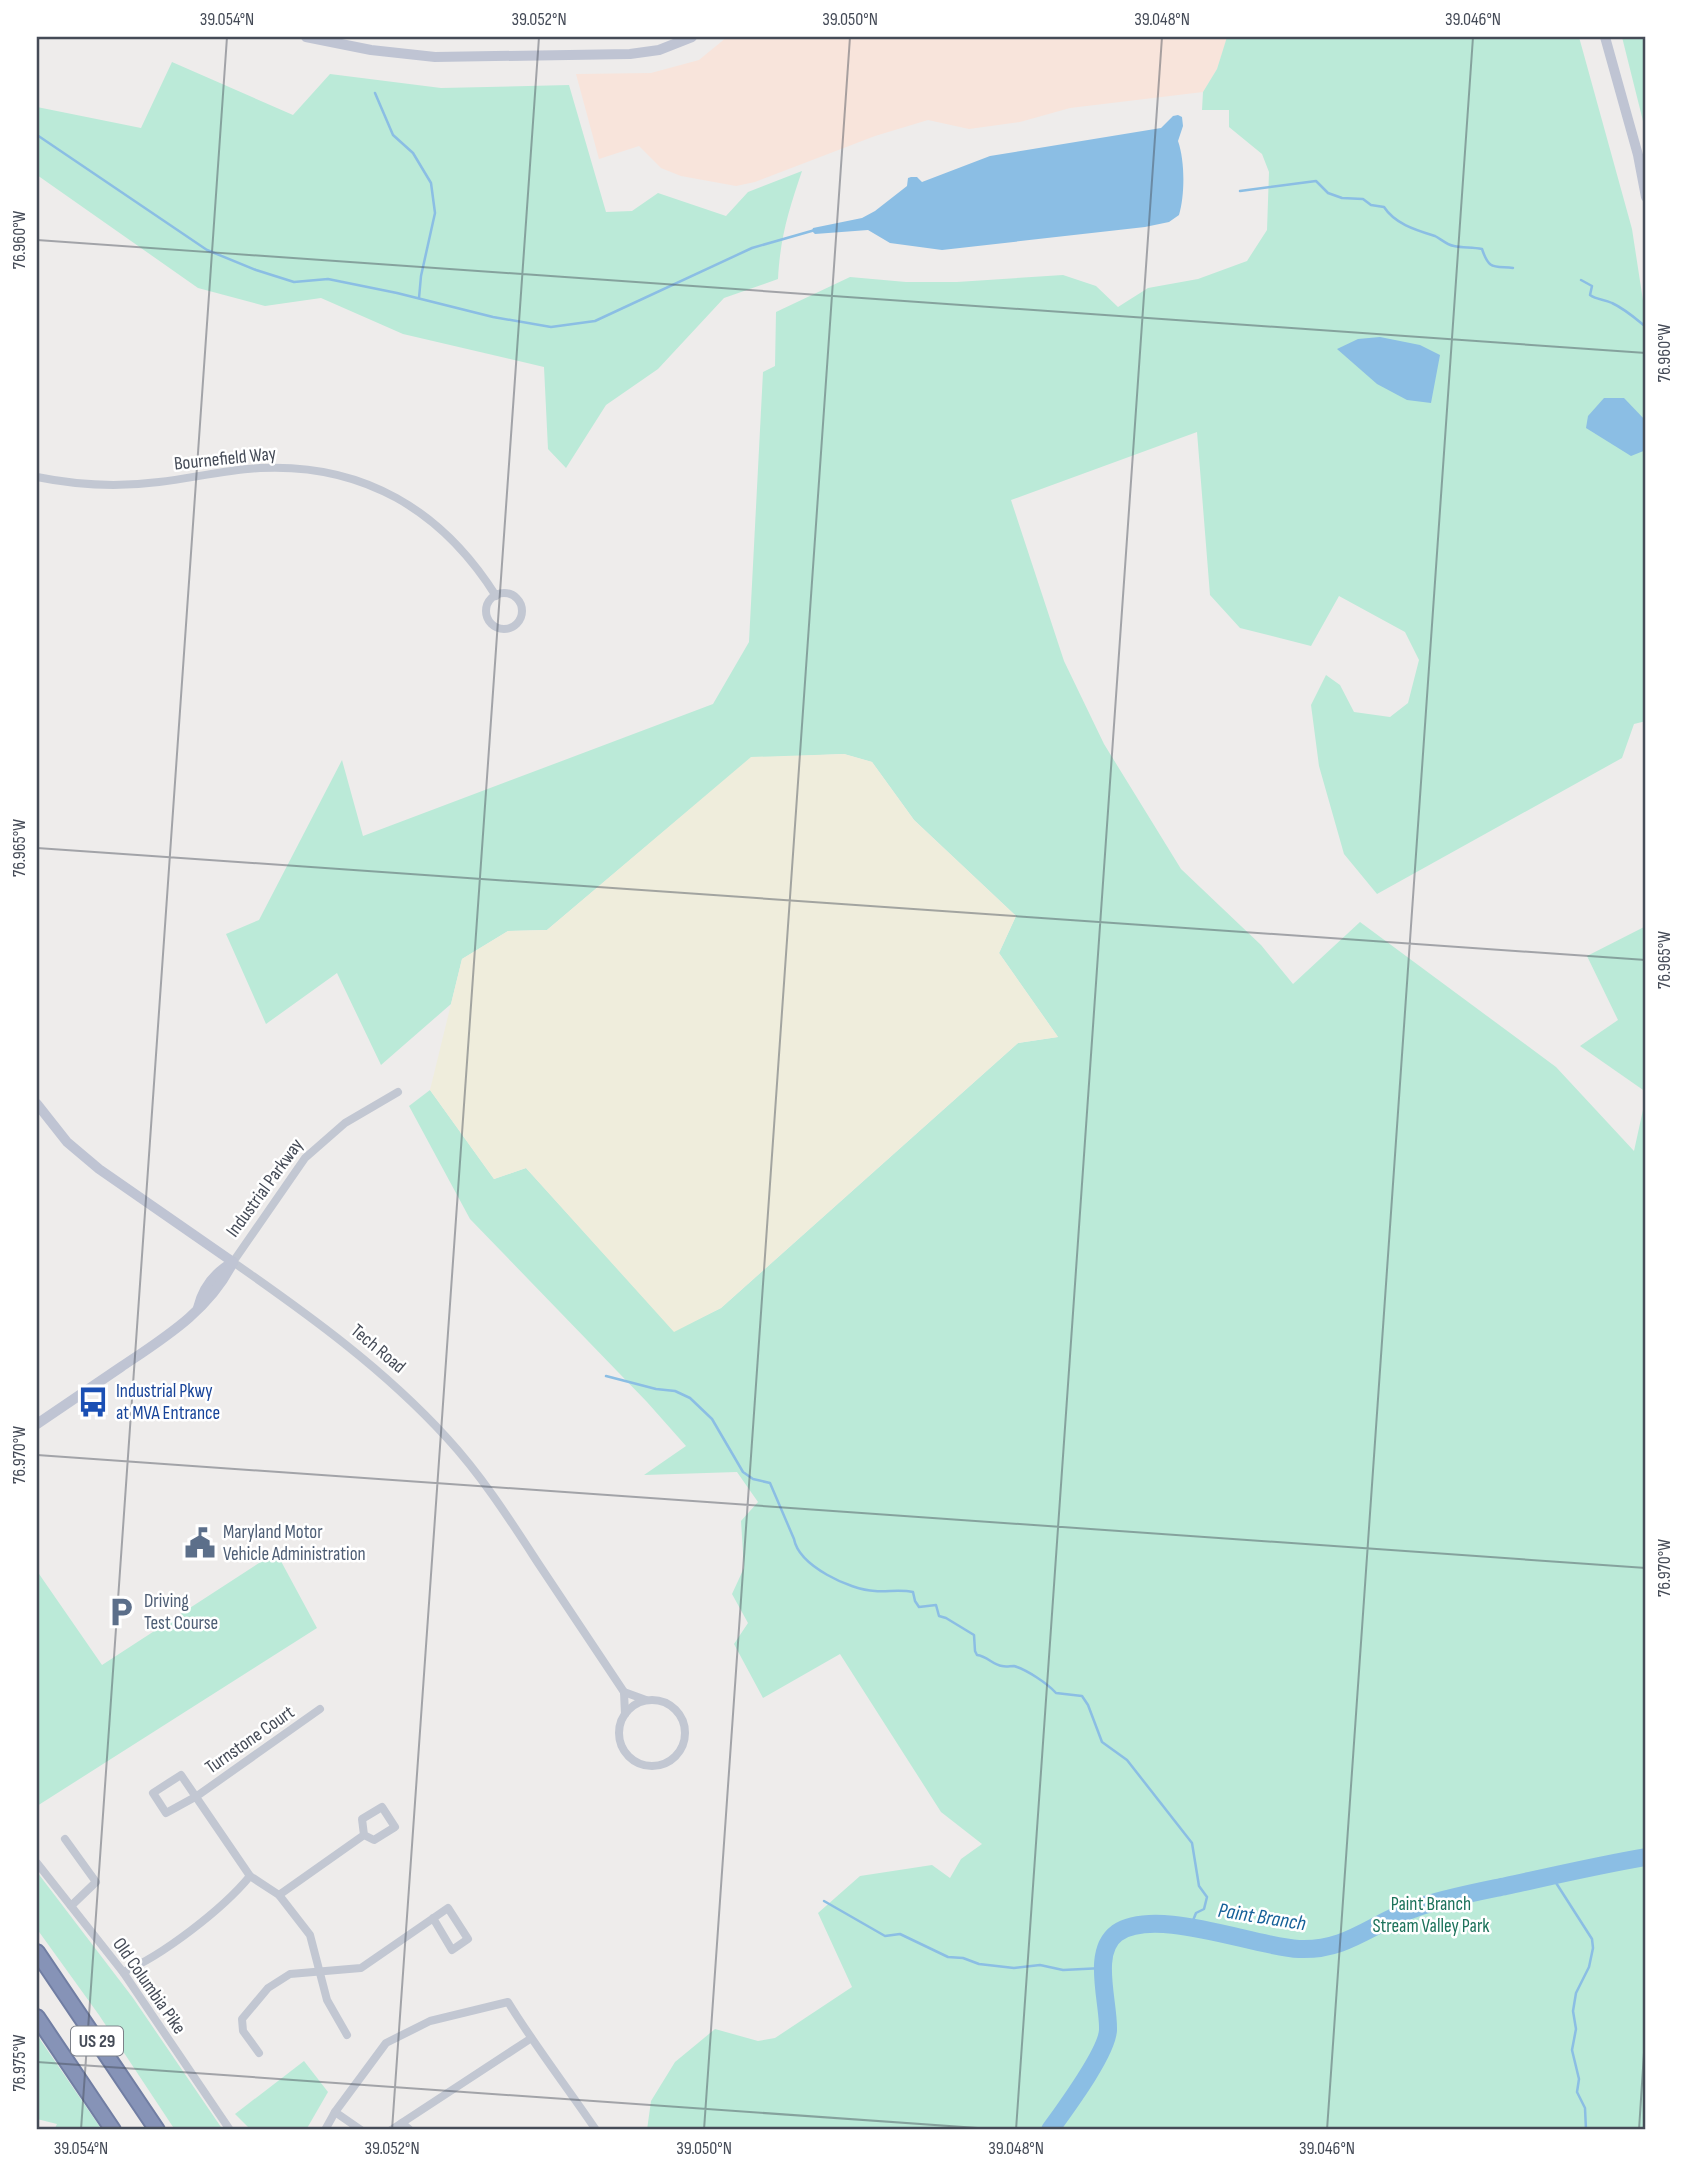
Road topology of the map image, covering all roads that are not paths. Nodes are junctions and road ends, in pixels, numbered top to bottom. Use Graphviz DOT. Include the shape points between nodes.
graph roads {
  1 [pos="306,37"];
  2 [pos="692,37"];
  3 [pos="1605,37"];
  4 [pos="1646,197"];
  5 [pos="37,477"];
  6 [pos="496,596"];
  7 [pos="398,1092"];
  8 [pos="37,1104"];
  9 [pos="233,1262"];
  10 [pos="37,1424"];
  11 [pos="624,1692"];
  12 [pos="646,1700"];
  13 [pos="320,1709"];
  14 [pos="625,1714"];
  15 [pos="197,1796"];
  16 [pos="364,1835"];
  17 [pos="65,1839"];
  18 [pos="37,1863"];
  19 [pos="250,1876"];
  20 [pos="279,1895"];
  21 [pos="71,1906"];
  22 [pos="433,1918"];
  23 [pos="37,1952"];
  24 [pos="123,1972"];
  25 [pos="319,1973"];
  26 [pos="37,2017"];
  27 [pos="347,2035"];
  28 [pos="530,2039"];
  29 [pos="259,2053"];
  30 [pos="335,2112"];
  31 [pos="402,2123"];
  32 [pos="113,2130"];
  33 [pos="158,2130"];
  34 [pos="230,2130"];
  35 [pos="325,2130"];
  36 [pos="360,2130"];
  37 [pos="391,2130"];
  38 [pos="410,2130"];
  39 [pos="596,2130"];
  1 -- 2 [label="street" via="435,57 630,54 659,50"];
  3 -- 4 [label="street"];
  5 -- 6 [label="street, Bournefield Way" via="106,484 155,483 259,468 336,474 403,500 427,517 458,545"];
  6 -- 6 [label="street, Bournefield Way" via="488,604 489,620 497,627 513,627 522,614 520,603 507,594"];
  7 -- 9 [label="street, Industrial Parkway" via="345,1123 306,1158"];
  8 -- 9 [label="street, Tech Road" via="67,1142 99,1170"];
  9 -- 10 [label="street, Industrial Parkway" via="218,1270 198,1309 180,1327"];
  9 -- 11 [label="street, Tech Road" via="351,1348 448,1438 495,1496"];
  11 -- 12 [label="street"];
  11 -- 14 [label="street"];
  12 -- 14 [label="street"];
  12 -- 14 [label="street" via="664,1702 681,1716 685,1740 669,1761 652,1765 631,1758 620,1736"];
  13 -- 15 [label="street, Turnstone Court"];
  15 -- 15 [label="street, Turnstone Court" via="166,1813 153,1793 181,1776"];
  15 -- 19 [label="street"];
  16 -- 16 [label="street" via="362,1819 382,1807 394,1827 374,1840"];
  16 -- 20 [label="street"];
  17 -- 21 [label="street" via="96,1882"];
  18 -- 21 [label="street, Old Columbia Pike"];
  19 -- 20 [label="street"];
  19 -- 24 [label="street" via="173,1943"];
  20 -- 25 [label="street" via="310,1935"];
  21 -- 24 [label="street, Old Columbia Pike"];
  22 -- 22 [label="street" via="448,1908 468,1939 452,1950"];
  22 -- 25 [label="street" via="361,1968"];
  23 -- 33 [label="highway, US 29"];
  24 -- 34 [label="street, Old Columbia Pike"];
  25 -- 27 [label="street" via="327,2000"];
  25 -- 29 [label="street" via="290,1974 268,1988 242,2018 243,2031"];
  26 -- 32 [label="highway, US 29"];
  28 -- 30 [label="street" via="508,2002 430,2021 386,2043"];
  28 -- 31 [label="street"];
  28 -- 39 [label="street"];
  30 -- 35 [label="street"];
  30 -- 36 [label="street"];
  31 -- 37 [label="street"];
  31 -- 38 [label="street"];
}
